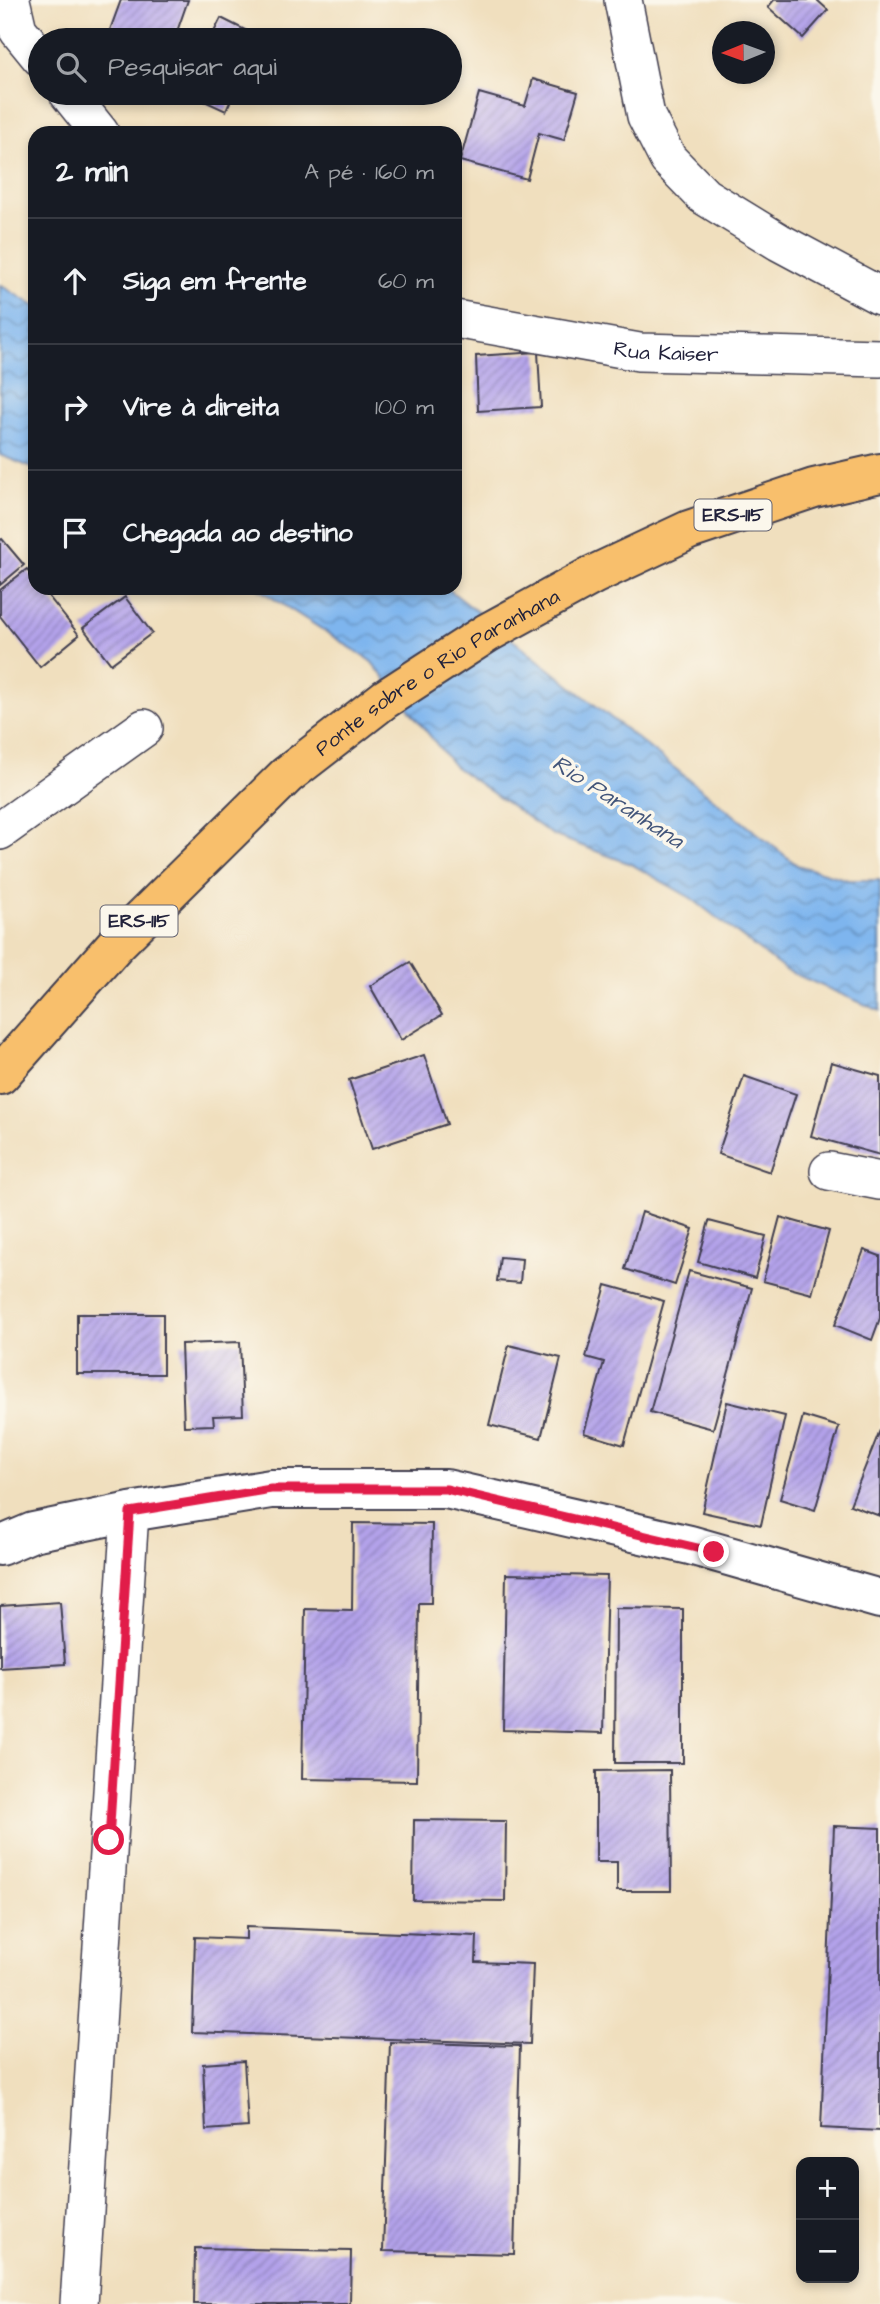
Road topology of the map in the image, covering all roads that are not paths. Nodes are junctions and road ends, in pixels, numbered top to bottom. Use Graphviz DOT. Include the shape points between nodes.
graph roads {
  1 [pos="11,0"];
  2 [pos="623,0"];
  3 [pos="28,42"];
  4 [pos="78,105"];
  5 [pos="94,126"];
  6 [pos="880,296"];
  7 [pos="462,320"];
  8 [pos="880,358"];
  9 [pos="880,473"];
  10 [pos="144,728"];
  11 [pos="0,831"];
  12 [pos="0,1075"];
  13 [pos="829,1171"];
  14 [pos="880,1181"];
  15 [pos="130,1512"];
  16 [pos="0,1546"];
  17 [pos="880,1599"];
  18 [pos="79,2304"];
  1 -- 3 [label="street" via="19,30"];
  2 -- 6 [label="street" via="646,116 668,159 704,196"];
  4 -- 5 [label="street"];
  7 -- 8 [label="street, Rua Kaiser" via="639,352"];
  9 -- 12 [label="main road, Ponte sobre o Rio Paranhana / ERS-115" via="814,488 689,530 593,575 487,633 385,699 287,775 116,944"];
  10 -- 11 [label="street"];
  13 -- 14 [label="street"];
  15 -- 16 [label="street" via="33,1532"];
  15 -- 17 [label="street" via="271,1489 446,1489 690,1545"];
  15 -- 18 [label="street"];
}
